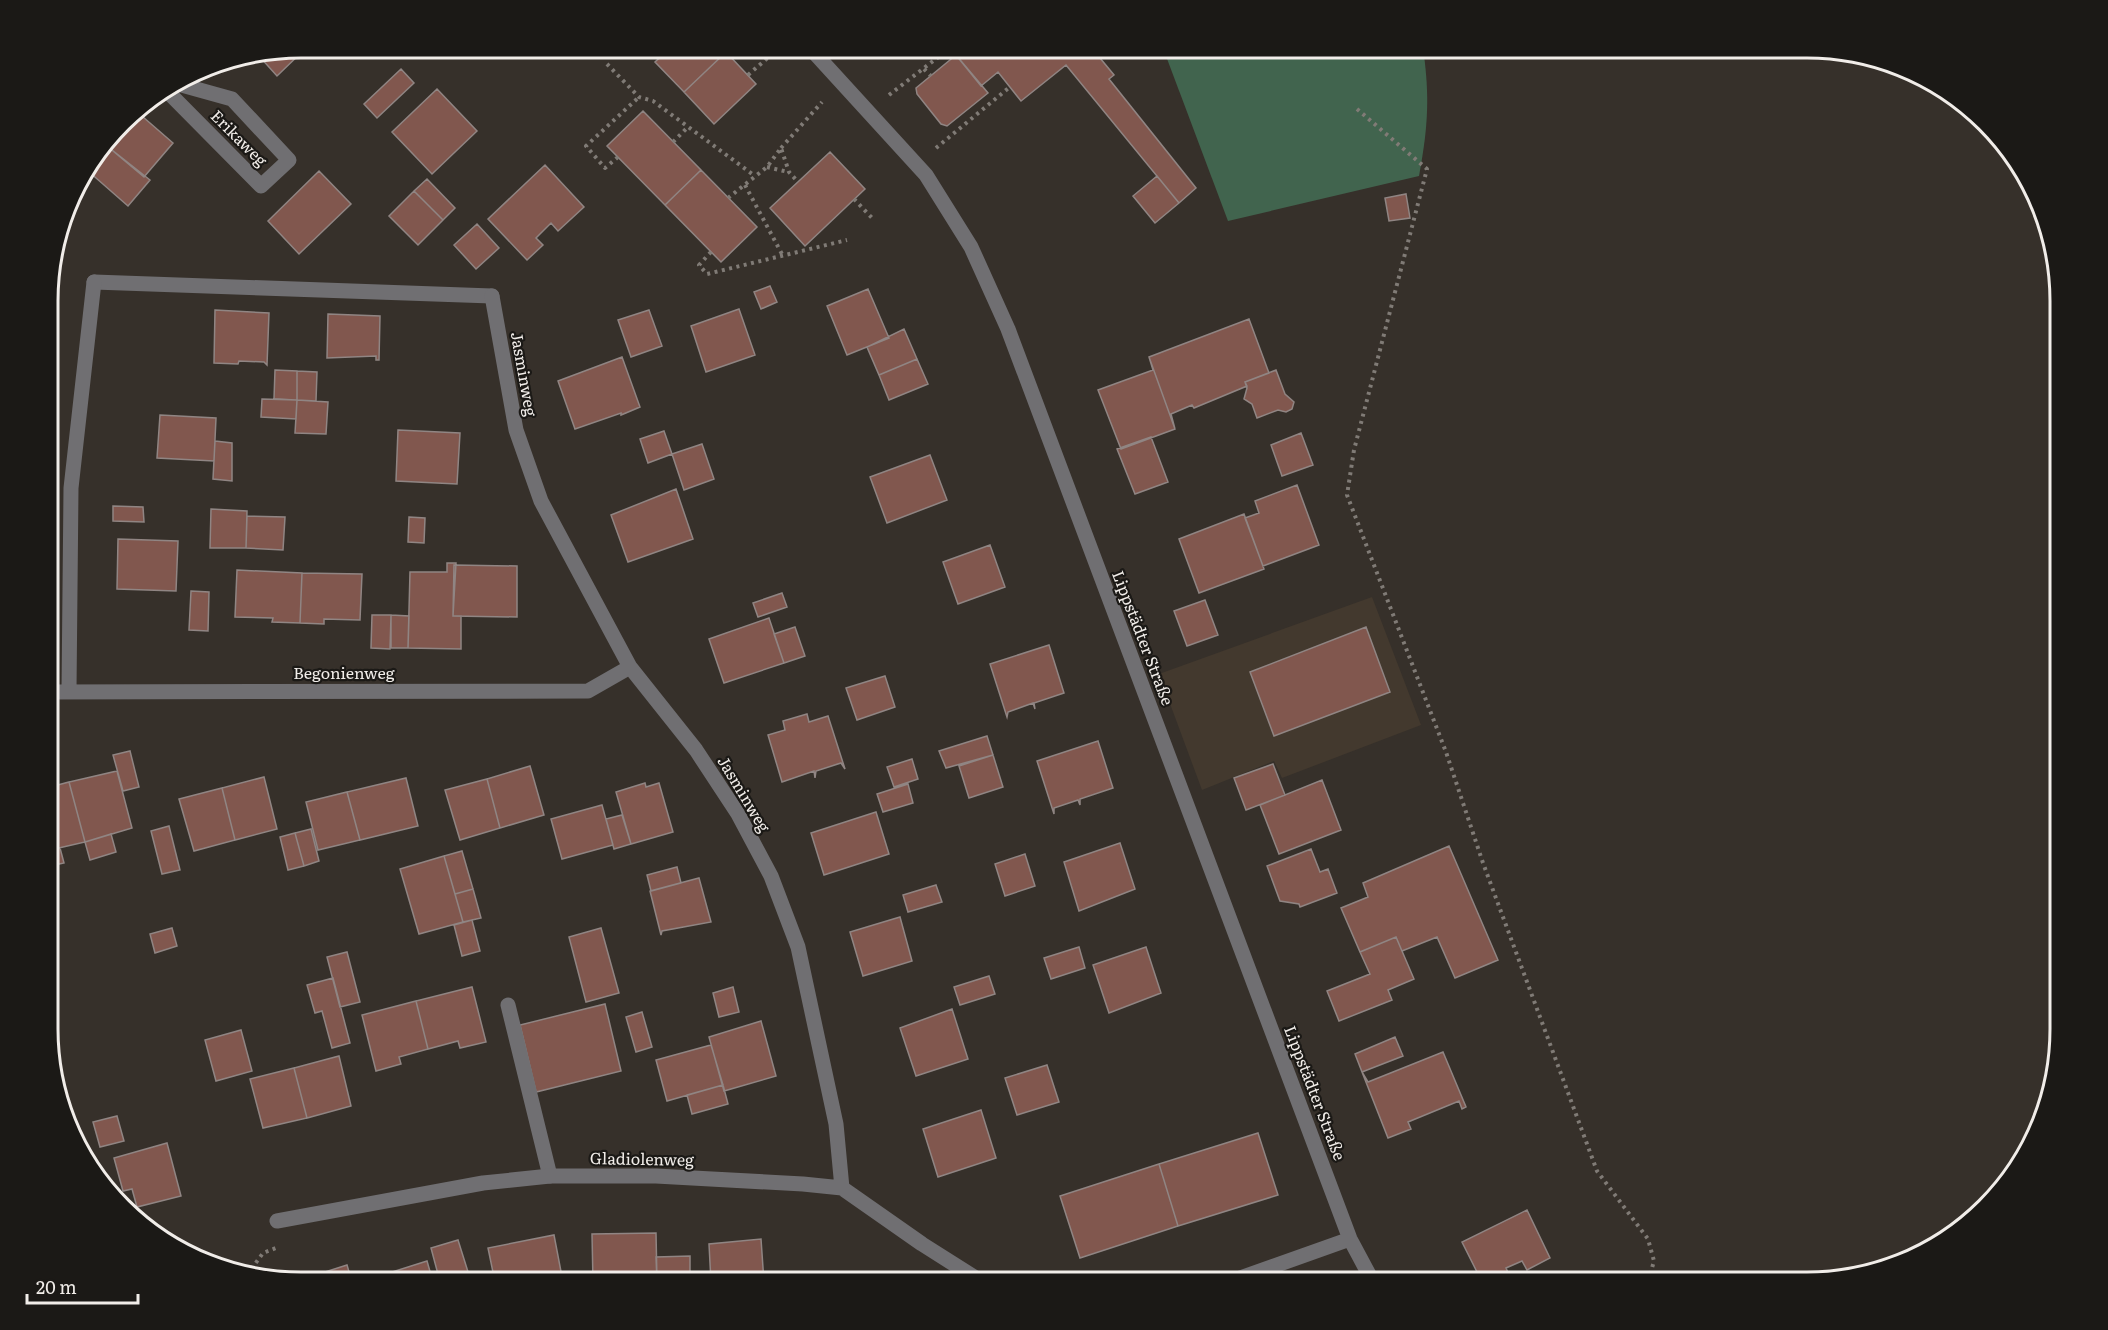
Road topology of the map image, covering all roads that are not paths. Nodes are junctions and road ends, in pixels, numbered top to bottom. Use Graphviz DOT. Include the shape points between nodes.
graph roads {
  1 [pos="819,58"];
  2 [pos="188,87"];
  3 [pos="172,96"];
  4 [pos="630,667"];
  5 [pos="69,691"];
  6 [pos="58,692"];
  7 [pos="508,1005"];
  8 [pos="550,1176"];
  9 [pos="842,1188"];
  10 [pos="277,1221"];
  11 [pos="1350,1239"];
  12 [pos="966,1272"];
  13 [pos="1258,1272"];
  14 [pos="1368,1272"];
  1 -- 11 [label="street, Lippstädter Straße" via="917,163 971,247 1008,329"];
  2 -- 3 [label="street, Erikaweg" via="232,99 289,160 261,186"];
  4 -- 5 [label="street, Begonienweg" via="588,691"];
  4 -- 5 [label="street, Jasminweg" via="540,501 516,430 492,296 94,282 71,488"];
  4 -- 9 [label="street, Jasminweg" via="696,750 738,814 771,876 798,947 836,1124"];
  5 -- 6 [label="street, Begonienweg"];
  7 -- 8 [label="street"];
  8 -- 9 [label="street, Gladiolenweg" via="656,1176"];
  8 -- 10 [label="street, Gladiolenweg" via="483,1183"];
  9 -- 12 [label="street"];
  11 -- 13 [label="street"];
  11 -- 14 [label="street, Lippstädter Straße"];
}
